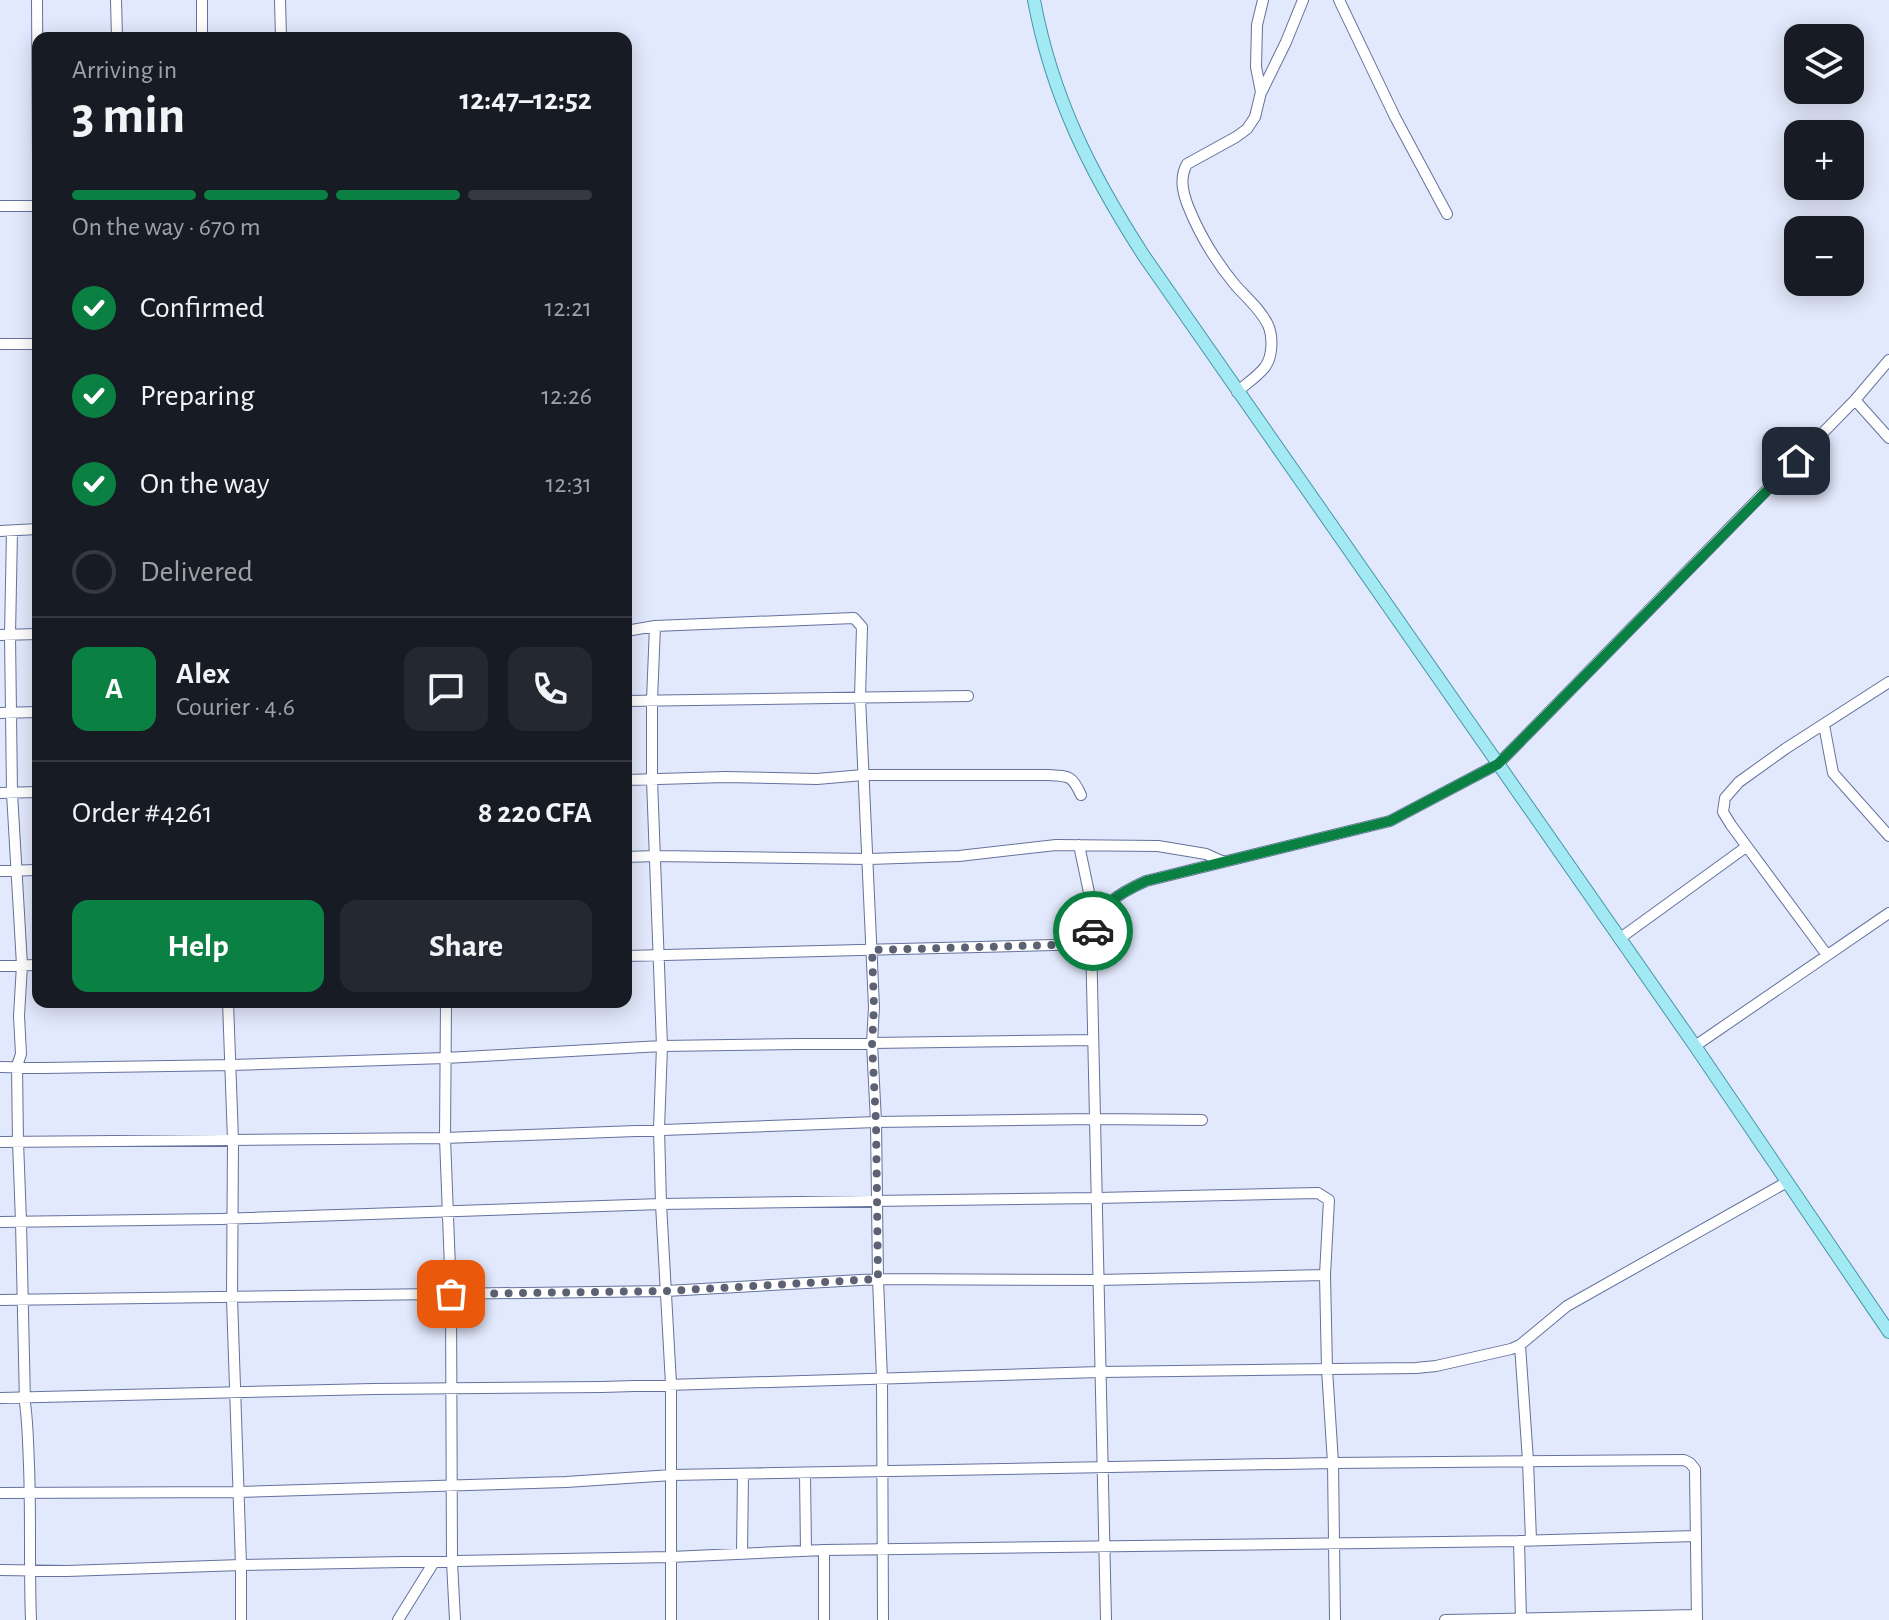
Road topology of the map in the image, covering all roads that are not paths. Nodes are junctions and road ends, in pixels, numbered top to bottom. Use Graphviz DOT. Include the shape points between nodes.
graph roads {
  1 [pos="37,0"];
  2 [pos="116,0"];
  3 [pos="202,0"];
  4 [pos="280,0"];
  5 [pos="1034,0"];
  6 [pos="1263,0"];
  7 [pos="1303,0"];
  8 [pos="1339,0"];
  9 [pos="37,32"];
  10 [pos="117,32"];
  11 [pos="202,32"];
  12 [pos="281,32"];
  13 [pos="1261,92"];
  14 [pos="0,206"];
  15 [pos="32,206"];
  16 [pos="1447,214"];
  17 [pos="0,344"];
  18 [pos="32,344"];
  19 [pos="1889,360"];
  20 [pos="1237,392"];
  21 [pos="1855,400"];
  22 [pos="1889,438"];
  23 [pos="32,529"];
  24 [pos="0,531"];
  25 [pos="12,531"];
  26 [pos="655,626"];
  27 [pos="632,630"];
  28 [pos="32,634"];
  29 [pos="5,635"];
  30 [pos="1889,682"];
  31 [pos="968,696"];
  32 [pos="860,697"];
  33 [pos="652,700"];
  34 [pos="632,701"];
  35 [pos="32,712"];
  36 [pos="5,713"];
  37 [pos="1824,725"];
  38 [pos="1498,764"];
  39 [pos="863,775"];
  40 [pos="632,780"];
  41 [pos="652,780"];
  42 [pos="32,792"];
  43 [pos="0,793"];
  44 [pos="12,793"];
  45 [pos="1081,795"];
  46 [pos="1889,836"];
  47 [pos="1079,845"];
  48 [pos="1746,847"];
  49 [pos="654,856"];
  50 [pos="632,857"];
  51 [pos="869,859"];
  52 [pos="1224,862"];
  53 [pos="32,870"];
  54 [pos="0,871"];
  55 [pos="18,871"];
  56 [pos="1889,913"];
  57 [pos="1095,921"];
  58 [pos="1619,939"];
  59 [pos="1091,944"];
  60 [pos="872,950"];
  61 [pos="660,955"];
  62 [pos="1827,955"];
  63 [pos="632,956"];
  64 [pos="22,965"];
  65 [pos="32,965"];
  66 [pos="0,966"];
  67 [pos="228,1008"];
  68 [pos="446,1008"];
  69 [pos="1093,1040"];
  70 [pos="872,1043"];
  71 [pos="662,1046"];
  72 [pos="1695,1046"];
  73 [pos="445,1058"];
  74 [pos="232,1065"];
  75 [pos="17,1066"];
  76 [pos="0,1067"];
  77 [pos="1095,1119"];
  78 [pos="1202,1120"];
  79 [pos="876,1122"];
  80 [pos="659,1129"];
  81 [pos="445,1138"];
  82 [pos="233,1140"];
  83 [pos="18,1141"];
  84 [pos="0,1142"];
  85 [pos="1787,1182"];
  86 [pos="1097,1198"];
  87 [pos="877,1201"];
  88 [pos="661,1204"];
  89 [pos="447,1211"];
  90 [pos="232,1218"];
  91 [pos="0,1222"];
  92 [pos="21,1222"];
  93 [pos="1325,1275"];
  94 [pos="878,1279"];
  95 [pos="1098,1280"];
  96 [pos="666,1291"];
  97 [pos="451,1294"];
  98 [pos="232,1298"];
  99 [pos="0,1300"];
  100 [pos="22,1300"];
  101 [pos="1889,1332"];
  102 [pos="1520,1345"];
  103 [pos="1327,1369"];
  104 [pos="1100,1372"];
  105 [pos="882,1379"];
  106 [pos="671,1384"];
  107 [pos="451,1389"];
  108 [pos="234,1393"];
  109 [pos="0,1398"];
  110 [pos="25,1399"];
  111 [pos="1528,1461"];
  112 [pos="1333,1463"];
  113 [pos="1103,1468"];
  114 [pos="881,1473"];
  115 [pos="743,1474"];
  116 [pos="805,1474"];
  117 [pos="672,1475"];
  118 [pos="451,1485"];
  119 [pos="238,1492"];
  120 [pos="0,1493"];
  121 [pos="30,1493"];
  122 [pos="1696,1536"];
  123 [pos="1525,1540"];
  124 [pos="1334,1543"];
  125 [pos="1104,1545"];
  126 [pos="824,1550"];
  127 [pos="881,1550"];
  128 [pos="806,1551"];
  129 [pos="742,1553"];
  130 [pos="671,1557"];
  131 [pos="434,1562"];
  132 [pos="452,1562"];
  133 [pos="241,1565"];
  134 [pos="29,1569"];
  135 [pos="0,1570"];
  136 [pos="1697,1618"];
  137 [pos="1521,1619"];
  138 [pos="31,1620"];
  139 [pos="241,1620"];
  140 [pos="398,1620"];
  141 [pos="455,1620"];
  142 [pos="671,1620"];
  143 [pos="824,1620"];
  144 [pos="883,1620"];
  145 [pos="1106,1620"];
  146 [pos="1335,1620"];
  147 [pos="1445,1620"];
  1 -- 9 [label="street"];
  2 -- 10 [label="street"];
  3 -- 11 [label="street"];
  4 -- 12 [label="street"];
  5 -- 20 [label="main road" via="1063,107 1097,178"];
  6 -- 13 [label="street" via="1256,67"];
  7 -- 13 [label="street"];
  8 -- 16 [label="street"];
  13 -- 20 [label="street" via="1247,129 1187,164 1182,179 1188,207 1209,249 1270,331 1271,351 1264,368"];
  14 -- 15 [label="street"];
  17 -- 18 [label="street"];
  19 -- 21 [label="street"];
  20 -- 38 [label="main road"];
  21 -- 22 [label="street"];
  21 -- 38 [label="street"];
  23 -- 25 [label="street"];
  24 -- 25 [label="street"];
  25 -- 29 [label="street"];
  26 -- 27 [label="street"];
  26 -- 32 [label="street" via="854,618 862,627"];
  26 -- 33 [label="street"];
  28 -- 29 [label="street"];
  29 -- 36 [label="street"];
  30 -- 37 [label="street"];
  31 -- 32 [label="street"];
  32 -- 33 [label="street"];
  32 -- 39 [label="street"];
  33 -- 34 [label="street"];
  33 -- 41 [label="street"];
  35 -- 36 [label="street"];
  36 -- 44 [label="street"];
  37 -- 46 [label="street" via="1833,773"];
  37 -- 48 [label="street" via="1739,782 1725,798 1723,812"];
  38 -- 52 [label="street" via="1390,821"];
  38 -- 58 [label="main road"];
  39 -- 41 [label="street"];
  39 -- 45 [label="street" via="1068,776"];
  39 -- 51 [label="street"];
  40 -- 41 [label="street"];
  41 -- 49 [label="street"];
  42 -- 44 [label="street"];
  43 -- 44 [label="street"];
  44 -- 55 [label="street"];
  47 -- 51 [label="street"];
  47 -- 52 [label="street" via="1158,846"];
  47 -- 57 [label="street"];
  48 -- 58 [label="street"];
  48 -- 62 [label="street"];
  49 -- 50 [label="street"];
  49 -- 51 [label="street"];
  49 -- 61 [label="street"];
  51 -- 60 [label="street"];
  52 -- 57 [label="street" via="1124,891"];
  53 -- 55 [label="street"];
  54 -- 55 [label="street"];
  55 -- 64 [label="street"];
  56 -- 62 [label="street"];
  57 -- 59 [label="street"];
  58 -- 72 [label="main road"];
  59 -- 60 [label="street"];
  59 -- 69 [label="street"];
  60 -- 61 [label="street"];
  60 -- 70 [label="street"];
  61 -- 63 [label="street"];
  61 -- 71 [label="street"];
  62 -- 72 [label="street"];
  64 -- 65 [label="street"];
  64 -- 66 [label="street"];
  64 -- 75 [label="street"];
  67 -- 74 [label="street"];
  68 -- 73 [label="street"];
  69 -- 70 [label="street"];
  69 -- 77 [label="street"];
  70 -- 71 [label="street"];
  70 -- 79 [label="street"];
  71 -- 73 [label="street"];
  71 -- 80 [label="street"];
  72 -- 85 [label="main road"];
  73 -- 74 [label="street"];
  73 -- 81 [label="street"];
  74 -- 75 [label="street"];
  74 -- 82 [label="street"];
  75 -- 76 [label="street"];
  75 -- 83 [label="street"];
  77 -- 78 [label="street"];
  77 -- 79 [label="street"];
  77 -- 86 [label="street"];
  79 -- 80 [label="street"];
  79 -- 87 [label="street"];
  80 -- 81 [label="street"];
  80 -- 88 [label="street"];
  81 -- 82 [label="street"];
  81 -- 89 [label="street"];
  82 -- 83 [label="street"];
  82 -- 90 [label="street"];
  83 -- 84 [label="street"];
  83 -- 92 [label="street"];
  85 -- 101 [label="main road"];
  85 -- 102 [label="street" via="1567,1306"];
  86 -- 87 [label="street"];
  86 -- 93 [label="street" via="1318,1193 1329,1200"];
  86 -- 95 [label="street"];
  87 -- 88 [label="street"];
  87 -- 94 [label="street"];
  88 -- 89 [label="street"];
  88 -- 96 [label="street"];
  89 -- 90 [label="street"];
  89 -- 97 [label="street"];
  90 -- 92 [label="street"];
  90 -- 98 [label="street"];
  91 -- 92 [label="street"];
  92 -- 100 [label="street"];
  93 -- 95 [label="street"];
  93 -- 103 [label="street"];
  94 -- 95 [label="street"];
  94 -- 96 [label="street"];
  94 -- 105 [label="street"];
  95 -- 104 [label="street"];
  96 -- 97 [label="street"];
  96 -- 106 [label="street"];
  97 -- 98 [label="street"];
  97 -- 107 [label="street"];
  98 -- 100 [label="street"];
  98 -- 108 [label="street"];
  99 -- 100 [label="street"];
  100 -- 110 [label="street"];
  102 -- 103 [label="street" via="1436,1366"];
  102 -- 111 [label="street"];
  103 -- 104 [label="street"];
  103 -- 112 [label="street"];
  104 -- 105 [label="street"];
  104 -- 113 [label="street"];
  105 -- 106 [label="street"];
  105 -- 114 [label="street"];
  106 -- 107 [label="street"];
  106 -- 117 [label="street"];
  107 -- 108 [label="street"];
  107 -- 118 [label="street"];
  108 -- 110 [label="street"];
  108 -- 119 [label="street"];
  109 -- 110 [label="street"];
  110 -- 121 [label="street"];
  111 -- 112 [label="street"];
  111 -- 122 [label="street" via="1684,1460 1695,1469"];
  111 -- 123 [label="street"];
  112 -- 113 [label="street"];
  112 -- 124 [label="street"];
  113 -- 114 [label="street"];
  113 -- 125 [label="street"];
  114 -- 116 [label="street"];
  114 -- 127 [label="street"];
  115 -- 116 [label="street"];
  115 -- 117 [label="street"];
  115 -- 129 [label="street"];
  116 -- 128 [label="street"];
  117 -- 118 [label="street"];
  117 -- 130 [label="street"];
  118 -- 119 [label="street"];
  118 -- 132 [label="street"];
  119 -- 121 [label="street"];
  119 -- 133 [label="street"];
  120 -- 121 [label="street"];
  121 -- 134 [label="street"];
  122 -- 123 [label="street"];
  122 -- 136 [label="street"];
  123 -- 124 [label="street"];
  123 -- 137 [label="street"];
  124 -- 125 [label="street"];
  124 -- 146 [label="street"];
  125 -- 127 [label="street"];
  125 -- 145 [label="street"];
  126 -- 127 [label="street"];
  126 -- 128 [label="street"];
  126 -- 143 [label="street"];
  127 -- 144 [label="street"];
  128 -- 129 [label="street"];
  129 -- 130 [label="street"];
  130 -- 132 [label="street"];
  130 -- 142 [label="street"];
  131 -- 132 [label="street"];
  131 -- 133 [label="street"];
  131 -- 140 [label="street"];
  132 -- 141 [label="street"];
  133 -- 134 [label="street"];
  133 -- 139 [label="street"];
  134 -- 135 [label="street"];
  134 -- 138 [label="street"];
  136 -- 137 [label="street"];
  137 -- 147 [label="street"];
}
